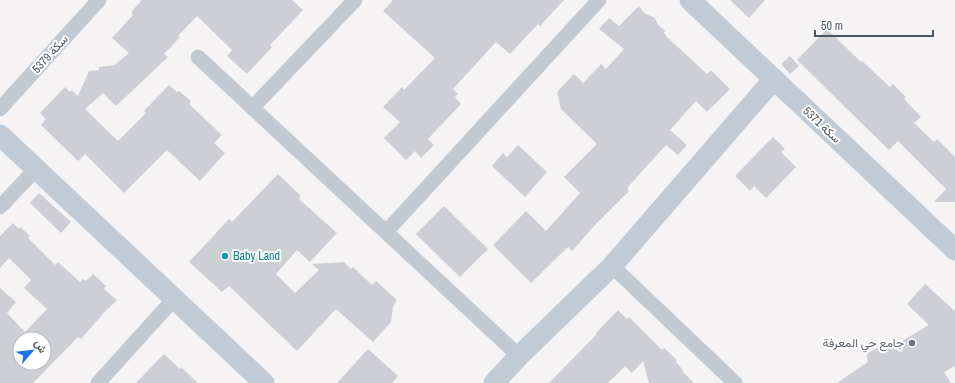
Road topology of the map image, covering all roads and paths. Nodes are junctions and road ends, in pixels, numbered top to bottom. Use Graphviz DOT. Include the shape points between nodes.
graph roads {
  1 [pos="99,0"];
  2 [pos="355,0"];
  3 [pos="599,0"];
  4 [pos="690,0"];
  5 [pos="198,57"];
  6 [pos="774,79"];
  7 [pos="252,108"];
  8 [pos="0,109"];
  9 [pos="0,135"];
  10 [pos="36,169"];
  11 [pos="0,206"];
  12 [pos="386,232"];
  13 [pos="955,250"];
  14 [pos="612,266"];
  15 [pos="174,299"];
  16 [pos="519,356"];
  17 [pos="98,383"];
  18 [pos="264,383"];
  19 [pos="494,383"];
  20 [pos="735,383"];
  1 -- 8 [label="street, سكة 5379"];
  2 -- 7 [label="street"];
  3 -- 12 [label="street"];
  4 -- 6 [label="street, سكة 5371"];
  5 -- 7 [label="street"];
  6 -- 13 [label="street, سكة 5371"];
  6 -- 14 [label="street"];
  7 -- 12 [label="street"];
  9 -- 10 [label="street"];
  10 -- 11 [label="street"];
  10 -- 15 [label="street"];
  12 -- 16 [label="street"];
  14 -- 16 [label="street"];
  14 -- 20 [label="street"];
  15 -- 17 [label="street"];
  15 -- 18 [label="street"];
  16 -- 19 [label="street"];
}
